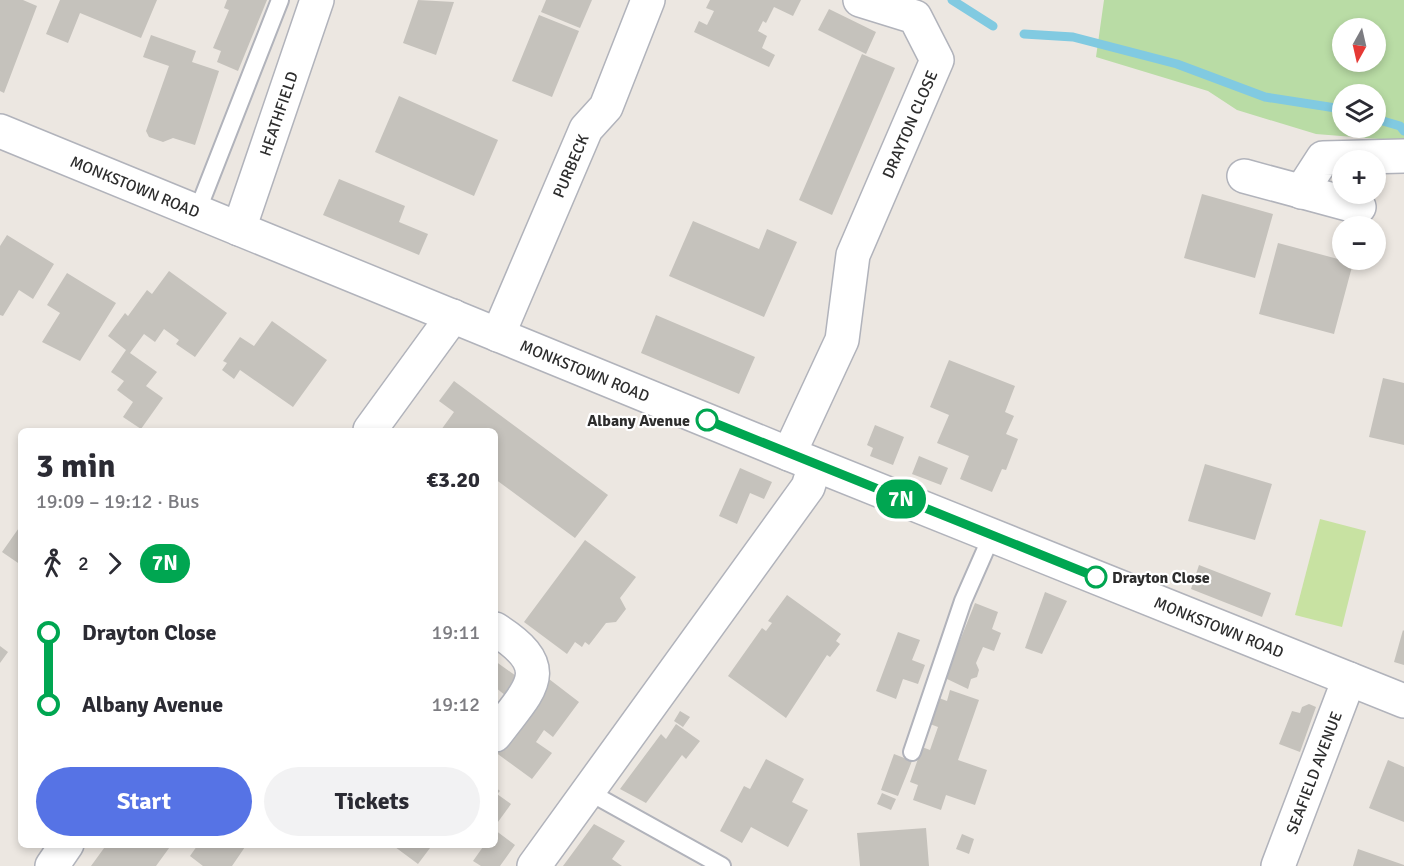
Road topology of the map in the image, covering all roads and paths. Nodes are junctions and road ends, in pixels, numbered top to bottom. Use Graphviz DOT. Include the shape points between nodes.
graph roads {
  1 [pos="280,0"];
  2 [pos="317,0"];
  3 [pos="648,0"];
  4 [pos="860,0"];
  5 [pos="0,131"];
  6 [pos="1404,156"];
  7 [pos="1244,176"];
  8 [pos="1300,192"];
  9 [pos="1359,207"];
  10 [pos="196,212"];
  11 [pos="239,229"];
  12 [pos="453,316"];
  13 [pos="498,335"];
  14 [pos="371,428"];
  15 [pos="802,459"];
  16 [pos="992,536"];
  17 [pos="498,630"];
  18 [pos="1349,679"];
  19 [pos="1404,701"];
  20 [pos="498,731"];
  21 [pos="912,752"];
  22 [pos="589,792"];
  23 [pos="65,848"];
  24 [pos="52,866"];
  25 [pos="534,866"];
  26 [pos="722,866"];
  27 [pos="1278,866"];
  1 -- 10 [label="lane"];
  2 -- 11 [label="street, HEATHFIELD"];
  3 -- 13 [label="street, PURBECK" via="606,107 586,129"];
  4 -- 15 [label="street, DRAYTON CLOSE" via="915,17 937,60 853,255 842,339"];
  5 -- 10 [label="street, MONKSTOWN ROAD"];
  6 -- 8 [label="street" via="1323,158"];
  7 -- 8 [label="street"];
  8 -- 9 [label="street"];
  10 -- 11 [label="street, MONKSTOWN ROAD"];
  11 -- 12 [label="street, MONKSTOWN ROAD"];
  12 -- 13 [label="street, MONKSTOWN ROAD"];
  12 -- 14 [label="street"];
  13 -- 15 [label="street, MONKSTOWN ROAD"];
  15 -- 16 [label="street, MONKSTOWN ROAD"];
  15 -- 22 [label="street" via="808,487"];
  16 -- 18 [label="street, MONKSTOWN ROAD"];
  16 -- 21 [label="lane" via="963,601"];
  17 -- 20 [label="street" via="527,654 534,669 532,686"];
  18 -- 19 [label="street, MONKSTOWN ROAD"];
  18 -- 27 [label="street, SEAFIELD AVENUE"];
  22 -- 25 [label="street"];
  22 -- 26 [label="lane"];
  23 -- 24 [label="street"];
}
